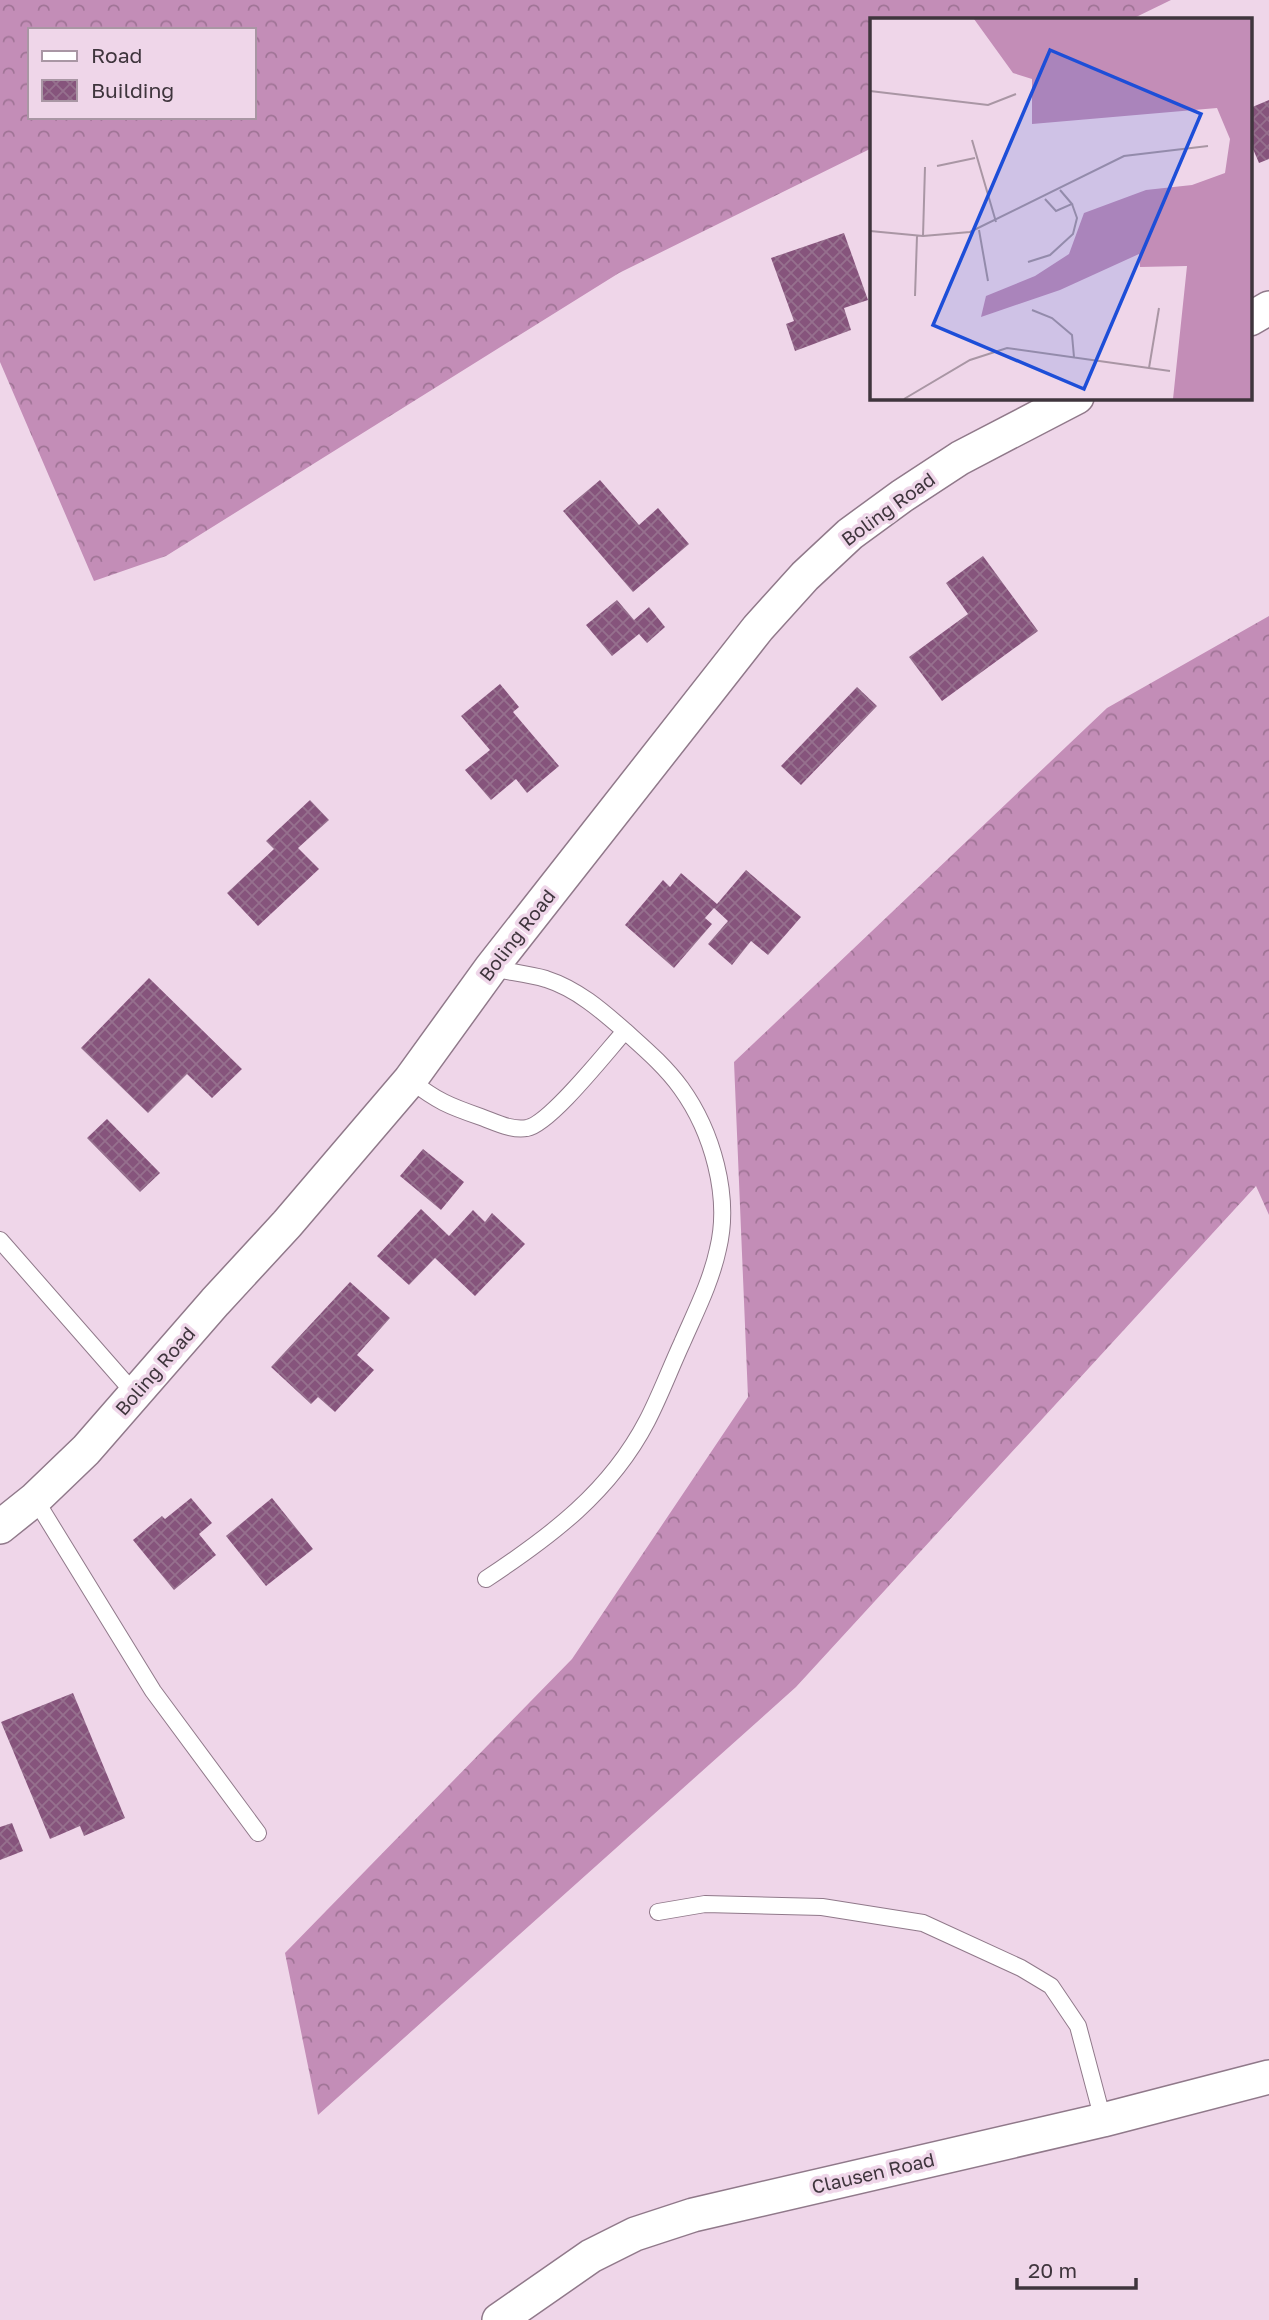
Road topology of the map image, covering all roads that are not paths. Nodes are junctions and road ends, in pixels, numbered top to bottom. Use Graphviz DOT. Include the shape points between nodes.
graph roads {
  1 [pos="1269,308"];
  2 [pos="1252,318"];
  3 [pos="1073,399"];
  4 [pos="491,968"];
  5 [pos="625,1031"];
  6 [pos="410,1080"];
  7 [pos="0,1240"];
  8 [pos="135,1394"];
  9 [pos="34,1499"];
  10 [pos="0,1527"];
  11 [pos="486,1579"];
  12 [pos="258,1833"];
  13 [pos="658,1912"];
  14 [pos="1269,2077"];
  15 [pos="1102,2120"];
  16 [pos="499,2320"];
  1 -- 2 [label="street"];
  3 -- 4 [label="street, Boling Road" via="960,458 850,534 806,576 749,639"];
  4 -- 5 [label="lane" via="570,989"];
  4 -- 6 [label="street, Boling Road"];
  5 -- 6 [label="lane" via="539,1124 527,1128 513,1128 444,1105"];
  5 -- 11 [label="lane" via="665,1069 697,1114 718,1180 719,1248 647,1422 618,1467 544,1541"];
  6 -- 8 [label="street, Boling Road"];
  7 -- 8 [label="lane"];
  8 -- 9 [label="street, Boling Road" via="86,1450"];
  9 -- 10 [label="street, Boling Road"];
  9 -- 12 [label="lane" via="153,1691"];
  13 -- 15 [label="lane" via="705,1904 822,1907 923,1923 1021,1968 1051,1986 1078,2026"];
  14 -- 15 [label="street, Clausen Road"];
  15 -- 16 [label="street, Clausen Road" via="693,2215 635,2234 591,2256"];
}
